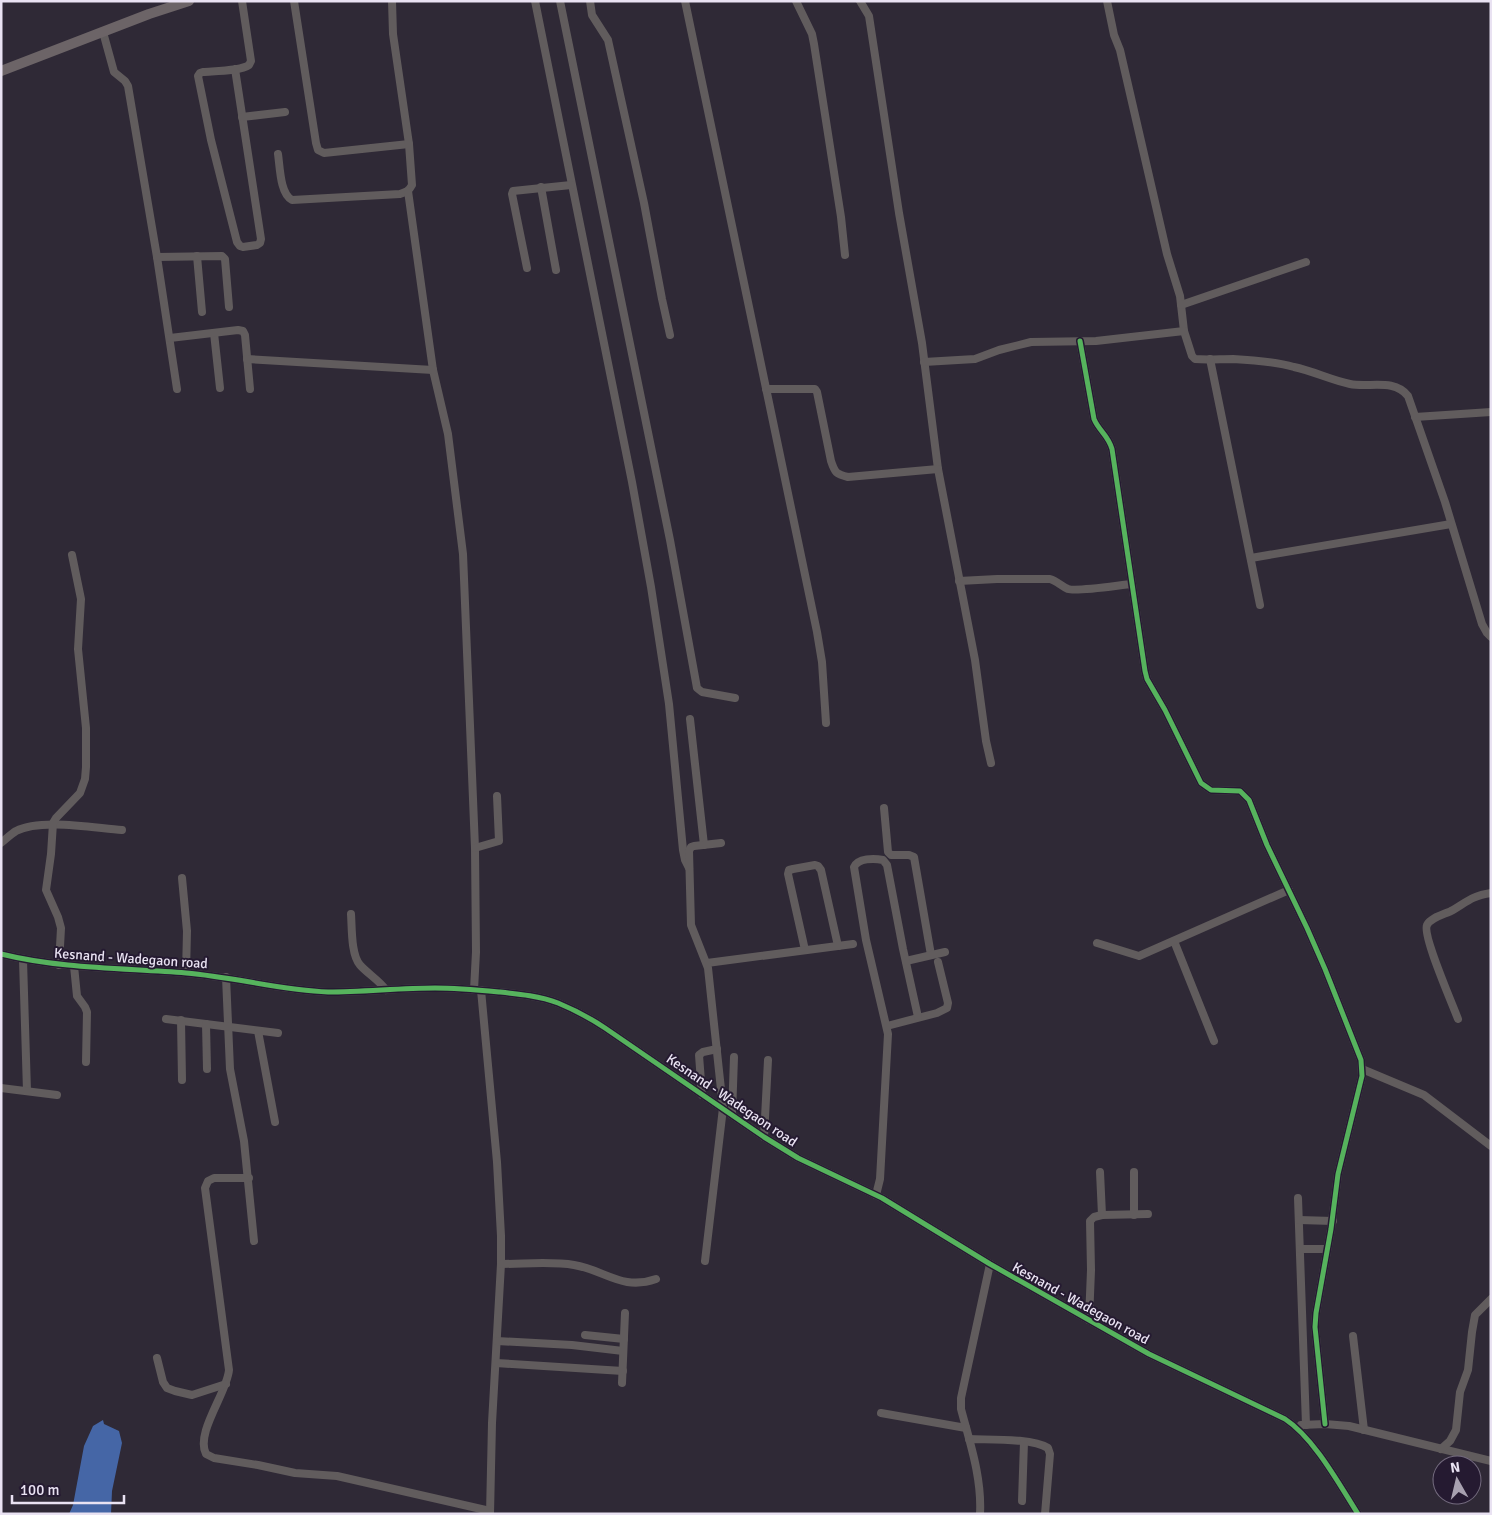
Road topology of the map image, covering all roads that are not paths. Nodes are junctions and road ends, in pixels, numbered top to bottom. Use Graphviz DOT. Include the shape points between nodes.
graph roads {
  1 [pos="189,1"];
  2 [pos="242,1"];
  3 [pos="294,1"];
  4 [pos="392,1"];
  5 [pos="535,1"];
  6 [pos="560,1"];
  7 [pos="590,1"];
  8 [pos="685,1"];
  9 [pos="796,1"];
  10 [pos="860,1"];
  11 [pos="1107,1"];
  12 [pos="103,32"];
  13 [pos="235,69"];
  14 [pos="1,71"];
  15 [pos="285,112"];
  16 [pos="242,117"];
  17 [pos="409,144"];
  18 [pos="278,154"];
  19 [pos="571,184"];
  20 [pos="541,187"];
  21 [pos="408,191"];
  22 [pos="845,255"];
  23 [pos="157,256"];
  24 [pos="197,256"];
  25 [pos="1306,262"];
  26 [pos="527,268"];
  27 [pos="556,270"];
  28 [pos="1181,305"];
  29 [pos="229,307"];
  30 [pos="202,312"];
  31 [pos="1184,332"];
  32 [pos="214,333"];
  33 [pos="670,335"];
  34 [pos="170,338"];
  35 [pos="1080,341"];
  36 [pos="247,358"];
  37 [pos="1210,359"];
  38 [pos="924,362"];
  39 [pos="433,370"];
  40 [pos="220,388"];
  41 [pos="177,389"];
  42 [pos="250,389"];
  43 [pos="766,389"];
  44 [pos="1491,412"];
  45 [pos="1415,417"];
  46 [pos="938,470"];
  47 [pos="1452,524"];
  48 [pos="72,555"];
  49 [pos="1251,558"];
  50 [pos="959,581"];
  51 [pos="1132,584"];
  52 [pos="1260,605"];
  53 [pos="1491,637"];
  54 [pos="735,698"];
  55 [pos="690,720"];
  56 [pos="826,723"];
  57 [pos="991,763"];
  58 [pos="497,796"];
  59 [pos="884,808"];
  60 [pos="53,824"];
  61 [pos="122,830"];
  62 [pos="1,843"];
  63 [pos="721,844"];
  64 [pos="704,845"];
  65 [pos="475,848"];
  66 [pos="889,853"];
  67 [pos="884,861"];
  68 [pos="689,868"];
  69 [pos="182,878"];
  70 [pos="1289,890"];
  71 [pos="1491,893"];
  72 [pos="350,914"];
  73 [pos="1174,941"];
  74 [pos="1097,943"];
  75 [pos="853,944"];
  76 [pos="838,946"];
  77 [pos="805,950"];
  78 [pos="945,952"];
  79 [pos="1,954"];
  80 [pos="931,955"];
  81 [pos="23,960"];
  82 [pos="906,961"];
  83 [pos="938,962"];
  84 [pos="706,963"];
  85 [pos="59,965"];
  86 [pos="74,966"];
  87 [pos="186,973"];
  88 [pos="226,978"];
  89 [pos="386,990"];
  90 [pos="478,990"];
  91 [pos="918,1018"];
  92 [pos="166,1019"];
  93 [pos="1458,1019"];
  94 [pos="181,1020"];
  95 [pos="206,1024"];
  96 [pos="228,1026"];
  97 [pos="887,1026"];
  98 [pos="258,1030"];
  99 [pos="278,1033"];
  100 [pos="1214,1041"];
  101 [pos="717,1049"];
  102 [pos="734,1057"];
  103 [pos="768,1060"];
  104 [pos="86,1062"];
  105 [pos="207,1069"];
  106 [pos="1362,1069"];
  107 [pos="182,1080"];
  108 [pos="1,1088"];
  109 [pos="27,1091"];
  110 [pos="57,1095"];
  111 [pos="702,1095"];
  112 [pos="723,1108"];
  113 [pos="732,1115"];
  114 [pos="275,1122"];
  115 [pos="764,1137"];
  116 [pos="1491,1146"];
  117 [pos="1100,1172"];
  118 [pos="1134,1172"];
  119 [pos="249,1178"];
  120 [pos="876,1195"];
  121 [pos="1298,1198"];
  122 [pos="1148,1214"];
  123 [pos="1102,1215"];
  124 [pos="1134,1215"];
  125 [pos="1299,1220"];
  126 [pos="1333,1221"];
  127 [pos="254,1241"];
  128 [pos="1300,1249"];
  129 [pos="1328,1249"];
  130 [pos="705,1261"];
  131 [pos="501,1264"];
  132 [pos="990,1264"];
  133 [pos="656,1279"];
  134 [pos="1491,1298"];
  135 [pos="625,1313"];
  136 [pos="1316,1317"];
  137 [pos="1302,1318"];
  138 [pos="1089,1320"];
  139 [pos="585,1335"];
  140 [pos="1353,1336"];
  141 [pos="624,1339"];
  142 [pos="497,1341"];
  143 [pos="623,1351"];
  144 [pos="157,1358"];
  145 [pos="496,1363"];
  146 [pos="623,1371"];
  147 [pos="622,1383"];
  148 [pos="226,1384"];
  149 [pos="881,1413"];
  150 [pos="1325,1424"];
  151 [pos="1306,1425"];
  152 [pos="1294,1426"];
  153 [pos="966,1428"];
  154 [pos="1364,1430"];
  155 [pos="969,1439"];
  156 [pos="1024,1442"];
  157 [pos="1441,1449"];
  158 [pos="1491,1461"];
  159 [pos="1022,1501"];
  160 [pos="490,1512"];
  161 [pos="980,1514"];
  162 [pos="1046,1514"];
  163 [pos="1358,1514"];
  1 -- 12 [label="main road"];
  2 -- 13 [label="street" via="251,61 248,67"];
  3 -- 17 [label="street" via="318,150 324,153"];
  4 -- 17 [label="street" via="393,34"];
  5 -- 19 [label="street"];
  6 -- 54 [label="street" via="697,688 702,692"];
  7 -- 33 [label="street" via="592,15 608,40"];
  8 -- 43 [label="street"];
  9 -- 22 [label="street" via="814,44"];
  10 -- 38 [label="street" via="869,16"];
  11 -- 28 [label="street"];
  12 -- 14 [label="main road"];
  12 -- 23 [label="street" via="114,72 128,86"];
  13 -- 16 [label="street"];
  13 -- 16 [label="street" via="200,73 198,78 237,242 243,247 257,245 261,239"];
  15 -- 16 [label="street"];
  17 -- 21 [label="street" via="412,185"];
  18 -- 21 [label="street" via="283,189 292,200"];
  19 -- 20 [label="street"];
  19 -- 68 [label="street" via="651,587 669,704 683,850"];
  20 -- 26 [label="street" via="512,192"];
  20 -- 27 [label="street"];
  21 -- 39 [label="street"];
  23 -- 24 [label="street"];
  23 -- 34 [label="street"];
  24 -- 29 [label="street" via="221,255 224,258"];
  24 -- 30 [label="street"];
  25 -- 28 [label="street"];
  28 -- 31 [label="street"];
  31 -- 35 [label="street"];
  31 -- 37 [label="street" via="1194,359"];
  32 -- 34 [label="street"];
  32 -- 36 [label="street" via="243,331"];
  32 -- 40 [label="street"];
  34 -- 41 [label="street"];
  35 -- 38 [label="street" via="1026,343 975,359"];
  35 -- 51 [label="street" via="1094,419 1112,449"];
  36 -- 39 [label="street"];
  36 -- 42 [label="street"];
  37 -- 45 [label="street" via="1285,365 1349,384 1399,388 1408,396"];
  37 -- 49 [label="street"];
  38 -- 46 [label="street"];
  39 -- 65 [label="street" via="448,434 463,554"];
  43 -- 46 [label="street" via="815,389 831,461 838,475"];
  43 -- 56 [label="street" via="817,632"];
  44 -- 45 [label="street"];
  45 -- 47 [label="street"];
  46 -- 50 [label="street"];
  47 -- 49 [label="street"];
  47 -- 53 [label="street" via="1482,624"];
  48 -- 60 [label="street" via="80,591 78,649 86,728 86,767 80,793"];
  49 -- 52 [label="street"];
  50 -- 51 [label="street" via="1050,579 1076,590"];
  50 -- 57 [label="street"];
  51 -- 70 [label="street" via="1147,679 1201,783 1211,790 1240,792 1249,800"];
  55 -- 64 [label="street"];
  58 -- 65 [label="street" via="498,841"];
  59 -- 66 [label="street"];
  60 -- 61 [label="street"];
  60 -- 62 [label="street" via="22,828"];
  60 -- 85 [label="street" via="46,890 60,928"];
  63 -- 64 [label="street"];
  64 -- 68 [label="street" via="690,848"];
  65 -- 90 [label="street"];
  66 -- 67 [label="street"];
  66 -- 80 [label="street" via="914,857"];
  67 -- 82 [label="street"];
  67 -- 97 [label="street" via="859,861 854,867 866,940"];
  68 -- 84 [label="street" via="691,925"];
  69 -- 87 [label="street"];
  70 -- 73 [label="street"];
  70 -- 106 [label="street" via="1325,968"];
  71 -- 93 [label="street" via="1471,898 1426,926 1429,944"];
  72 -- 89 [label="street" via="356,960"];
  73 -- 74 [label="street" via="1139,956"];
  73 -- 100 [label="street"];
  75 -- 76 [label="street"];
  76 -- 77 [label="street"];
  76 -- 77 [label="street" via="821,870 815,865 789,870 788,874"];
  77 -- 84 [label="street"];
  78 -- 80 [label="street"];
  79 -- 81 [label="street, Kesnand - Wadegaon road"];
  80 -- 82 [label="street"];
  81 -- 85 [label="street, Kesnand - Wadegaon road"];
  81 -- 109 [label="street"];
  82 -- 91 [label="street"];
  83 -- 91 [label="street" via="947,1008"];
  84 -- 101 [label="street"];
  85 -- 86 [label="street, Kesnand - Wadegaon road"];
  86 -- 87 [label="street, Kesnand - Wadegaon road"];
  86 -- 104 [label="street" via="77,996 87,1012"];
  87 -- 88 [label="street, Kesnand - Wadegaon road"];
  88 -- 89 [label="street, Kesnand - Wadegaon road" via="330,992"];
  88 -- 96 [label="street"];
  89 -- 90 [label="street, Kesnand - Wadegaon road"];
  90 -- 111 [label="street, Kesnand - Wadegaon road" via="539,998 582,1013"];
  90 -- 131 [label="street" via="497,1162"];
  91 -- 97 [label="street"];
  92 -- 94 [label="street"];
  94 -- 95 [label="street"];
  94 -- 107 [label="street"];
  95 -- 96 [label="street"];
  95 -- 105 [label="street"];
  96 -- 98 [label="street"];
  96 -- 119 [label="street" via="230,1069"];
  97 -- 120 [label="street" via="880,1180"];
  98 -- 99 [label="street"];
  98 -- 114 [label="street"];
  101 -- 111 [label="street" via="699,1055"];
  101 -- 112 [label="street"];
  102 -- 113 [label="street"];
  103 -- 115 [label="street"];
  106 -- 116 [label="street" via="1424,1095"];
  106 -- 126 [label="street" via="1338,1174"];
  108 -- 109 [label="street"];
  109 -- 110 [label="street"];
  111 -- 112 [label="street, Kesnand - Wadegaon road"];
  112 -- 113 [label="street, Kesnand - Wadegaon road"];
  112 -- 130 [label="street"];
  113 -- 115 [label="street, Kesnand - Wadegaon road"];
  115 -- 120 [label="street, Kesnand - Wadegaon road" via="798,1158"];
  117 -- 123 [label="street"];
  118 -- 124 [label="street"];
  119 -- 127 [label="street"];
  119 -- 148 [label="street" via="214,1178 205,1188 228,1362"];
  120 -- 132 [label="street, Kesnand - Wadegaon road"];
  121 -- 125 [label="street"];
  122 -- 124 [label="street"];
  123 -- 124 [label="street"];
  123 -- 138 [label="street" via="1090,1221"];
  125 -- 126 [label="street"];
  125 -- 128 [label="street"];
  126 -- 129 [label="street"];
  128 -- 129 [label="street"];
  128 -- 137 [label="street"];
  129 -- 136 [label="street"];
  131 -- 133 [label="street" via="573,1265 624,1282 643,1283"];
  131 -- 142 [label="street"];
  132 -- 138 [label="street, Kesnand - Wadegaon road"];
  132 -- 153 [label="street" via="961,1398"];
  134 -- 157 [label="street" via="1475,1315 1456,1430"];
  135 -- 141 [label="street"];
  136 -- 137 [label="street"];
  136 -- 150 [label="street"];
  137 -- 151 [label="street"];
  138 -- 152 [label="street, Kesnand - Wadegaon road" via="1149,1354"];
  139 -- 141 [label="street"];
  140 -- 154 [label="street"];
  141 -- 143 [label="street"];
  142 -- 143 [label="street"];
  142 -- 145 [label="street"];
  143 -- 146 [label="street"];
  144 -- 148 [label="street" via="163,1382 175,1392 192,1395"];
  145 -- 146 [label="street"];
  145 -- 160 [label="street"];
  146 -- 147 [label="street"];
  148 -- 160 [label="street" via="206,1433 203,1447 209,1457 295,1473 338,1476"];
  149 -- 153 [label="street"];
  150 -- 151 [label="street"];
  150 -- 154 [label="street"];
  151 -- 152 [label="street"];
  152 -- 163 [label="street, Kesnand - Wadegaon road" via="1313,1446"];
  153 -- 155 [label="street"];
  154 -- 157 [label="street"];
  155 -- 156 [label="street"];
  155 -- 161 [label="street" via="980,1490"];
  156 -- 159 [label="street"];
  156 -- 162 [label="street" via="1042,1444 1050,1454"];
  157 -- 158 [label="street"];
}
